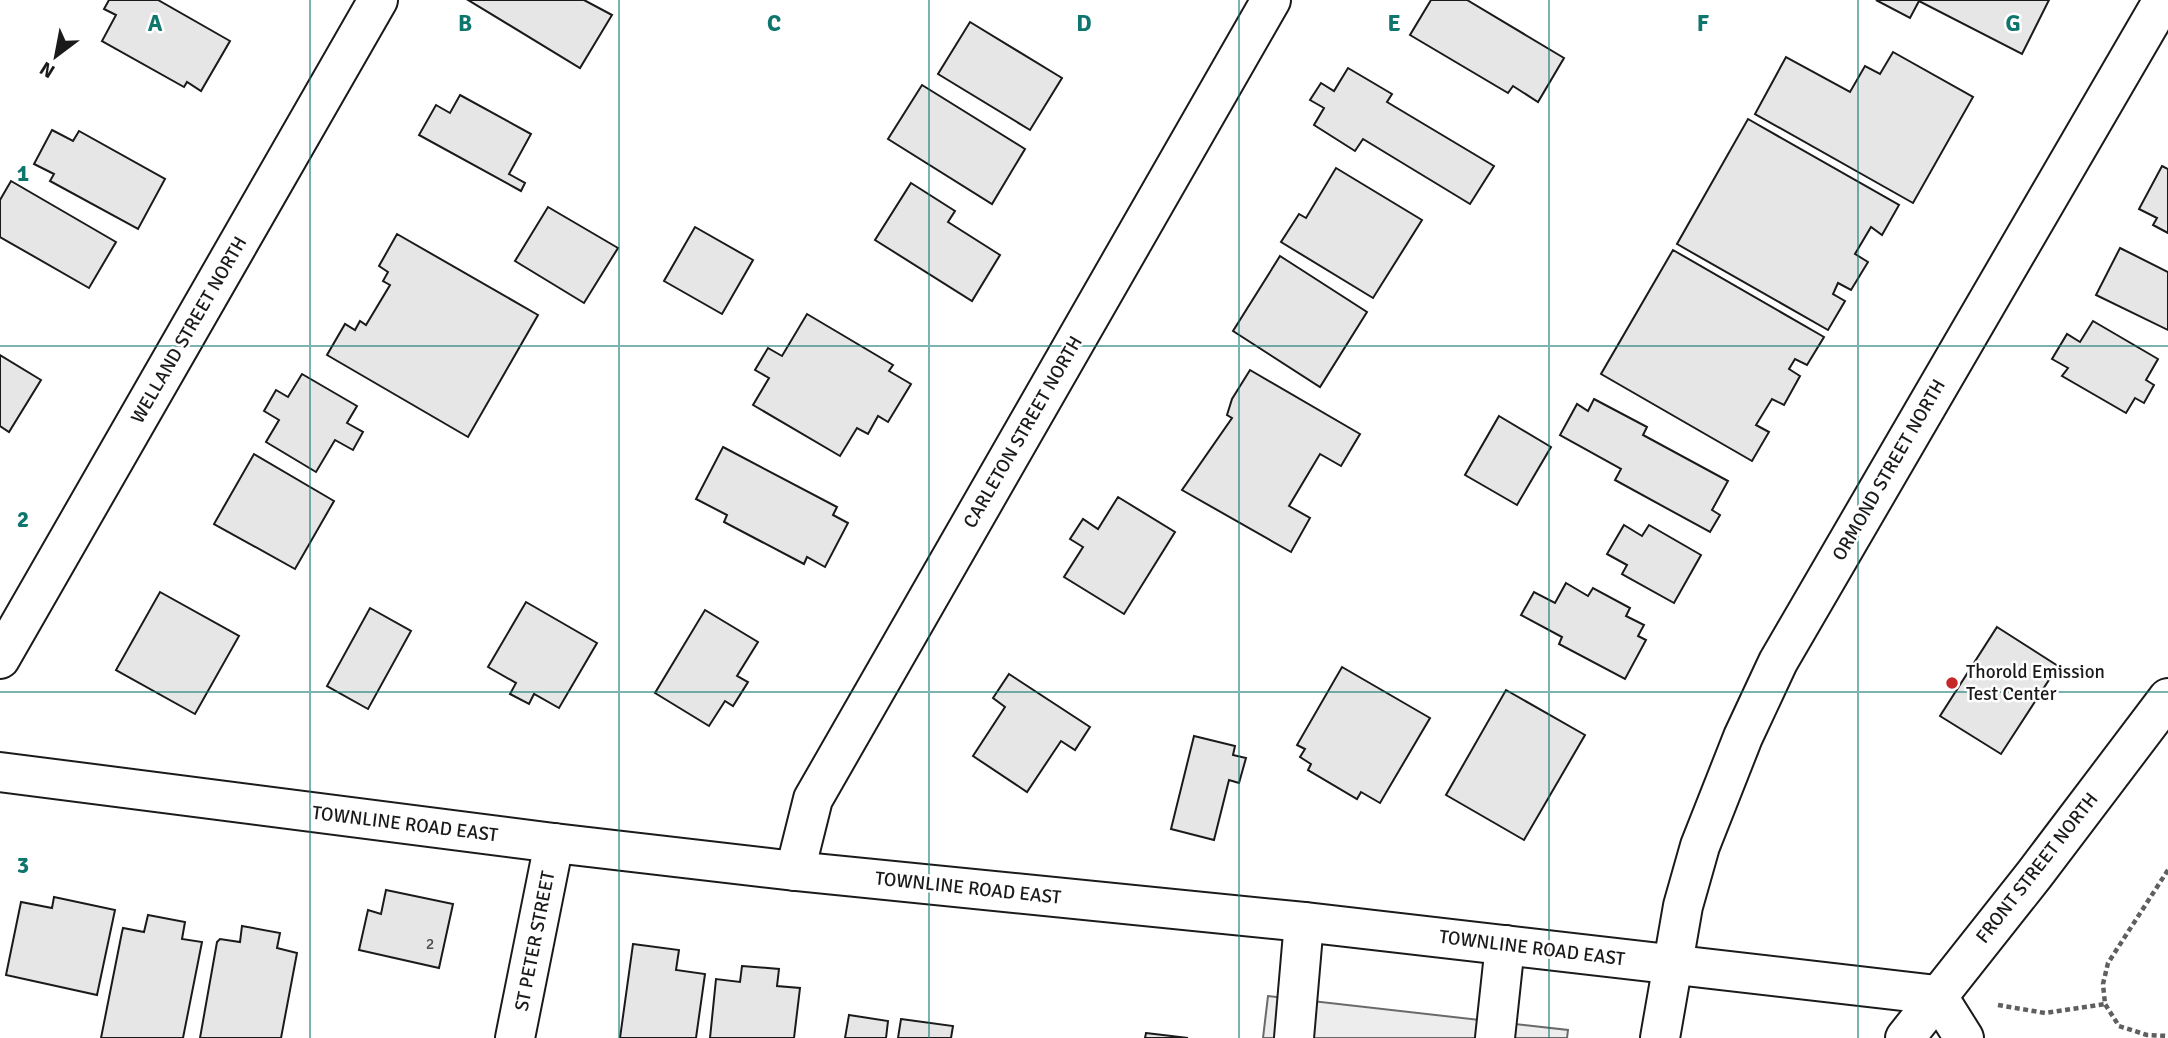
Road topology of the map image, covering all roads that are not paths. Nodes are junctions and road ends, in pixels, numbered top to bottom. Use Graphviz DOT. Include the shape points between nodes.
graph roads {
  1 [pos="378,0"];
  2 [pos="1271,0"];
  3 [pos="2163,0"];
  4 [pos="0,659"];
  5 [pos="2168,698"];
  6 [pos="0,772"];
  7 [pos="554,843"];
  8 [pos="795,871"];
  9 [pos="1304,922"];
  10 [pos="1505,945"];
  11 [pos="1671,965"];
  12 [pos="1937,995"];
  13 [pos="515,1038"];
  14 [pos="1294,1038"];
  15 [pos="1495,1038"];
  16 [pos="1660,1038"];
  17 [pos="1905,1038"];
  18 [pos="1964,1038"];
  1 -- 4 [label="street, WELLAND STREET NORTH"];
  2 -- 8 [label="street, CARLETON STREET NORTH" via="813,799"];
  3 -- 11 [label="street, ORMOND STREET NORTH" via="1778,662 1700,846"];
  5 -- 12 [label="street, FRONT STREET NORTH"];
  6 -- 7 [label="street, TOWNLINE ROAD EAST"];
  7 -- 8 [label="street, TOWNLINE ROAD EAST"];
  7 -- 13 [label="street, ST PETER STREET"];
  8 -- 9 [label="street, TOWNLINE ROAD EAST"];
  9 -- 10 [label="street, TOWNLINE ROAD EAST"];
  9 -- 14 [label="street"];
  10 -- 11 [label="street, TOWNLINE ROAD EAST"];
  10 -- 15 [label="street"];
  11 -- 12 [label="street, TOWNLINE ROAD EAST"];
  11 -- 16 [label="street, ORMOND STREET NORTH"];
  12 -- 17 [label="street, FRONT STREET NORTH"];
  12 -- 18 [label="street"];
}
